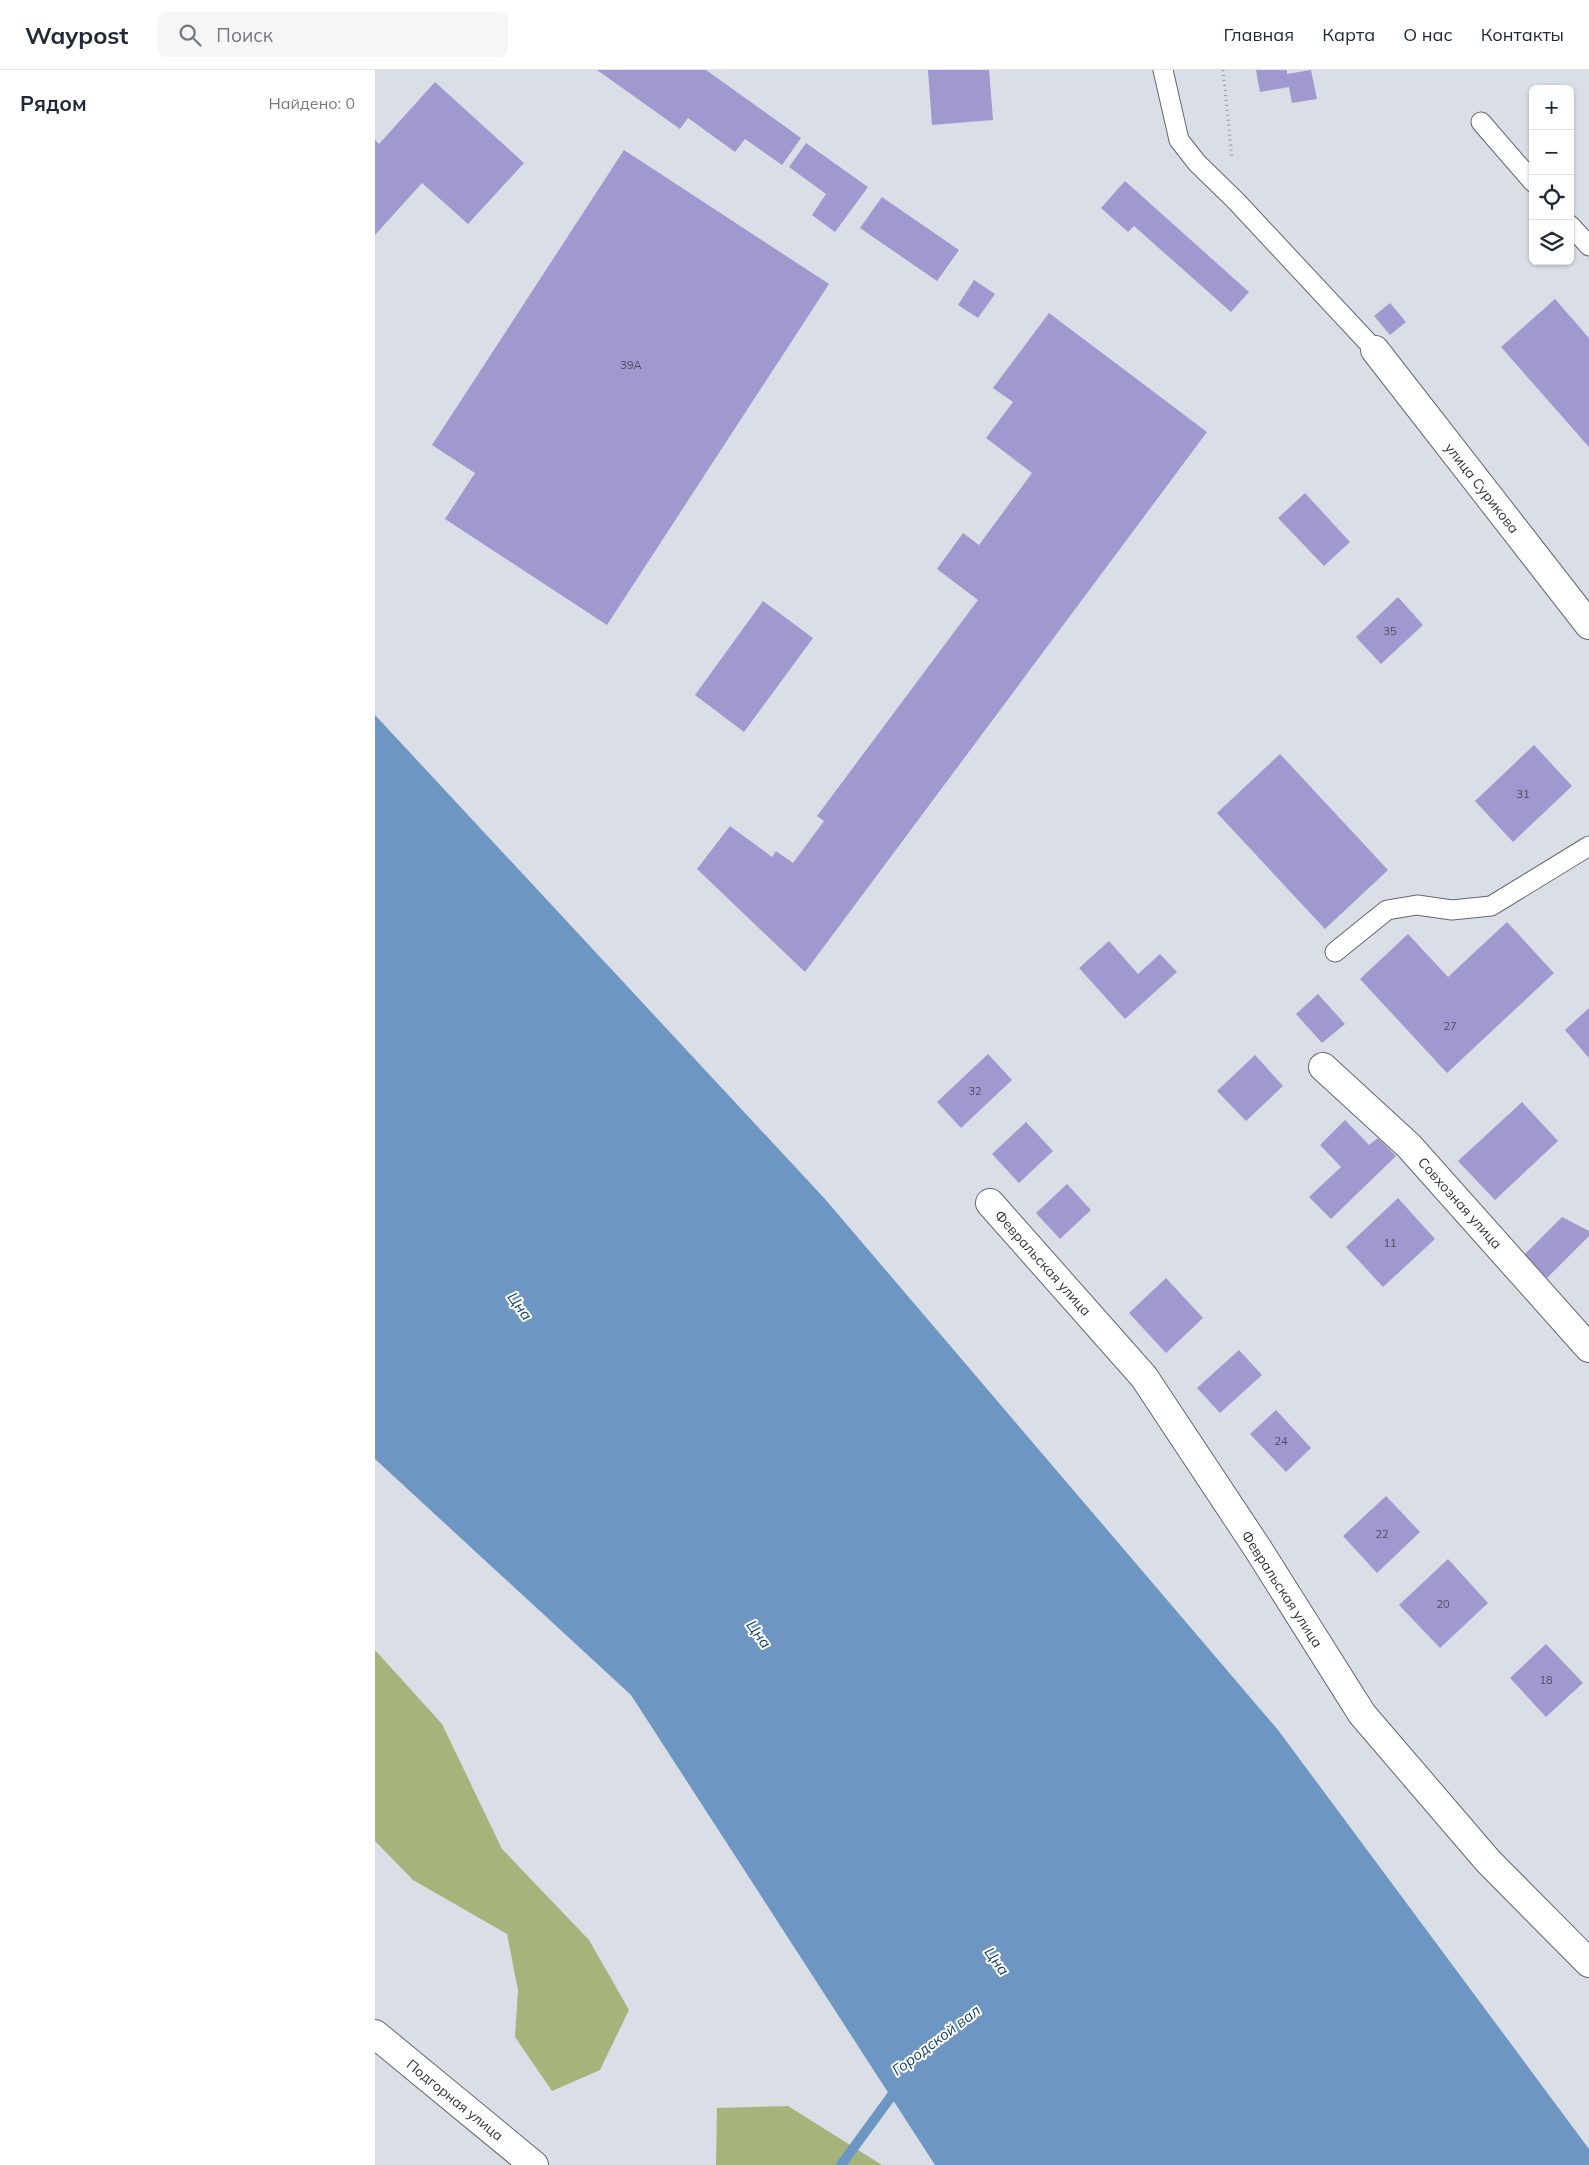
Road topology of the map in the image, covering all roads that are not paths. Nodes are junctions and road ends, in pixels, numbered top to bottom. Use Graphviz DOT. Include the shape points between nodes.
graph roads {
  1 [pos="1163,70"];
  2 [pos="1481,122"];
  3 [pos="1529,177"];
  4 [pos="1574,229"];
  5 [pos="1589,246"];
  6 [pos="1375,350"];
  7 [pos="1589,625"];
  8 [pos="1589,846"];
  9 [pos="1335,952"];
  10 [pos="1323,1067"];
  11 [pos="990,1203"];
  12 [pos="1589,1348"];
  13 [pos="1589,1963"];
  14 [pos="375,2034"];
  15 [pos="534,2165"];
  1 -- 6 [label="lane" via="1179,140 1197,163"];
  2 -- 3 [label="lane"];
  4 -- 5 [label="lane"];
  6 -- 7 [label="street, улица Сурикова"];
  8 -- 9 [label="lane" via="1491,906 1452,910 1417,905 1387,910"];
  10 -- 12 [label="street, Совхозная улица" via="1409,1146"];
  11 -- 13 [label="street, Февральская улица" via="1144,1377 1362,1714 1488,1861"];
  14 -- 15 [label="street, Подгорная улица"];
}
